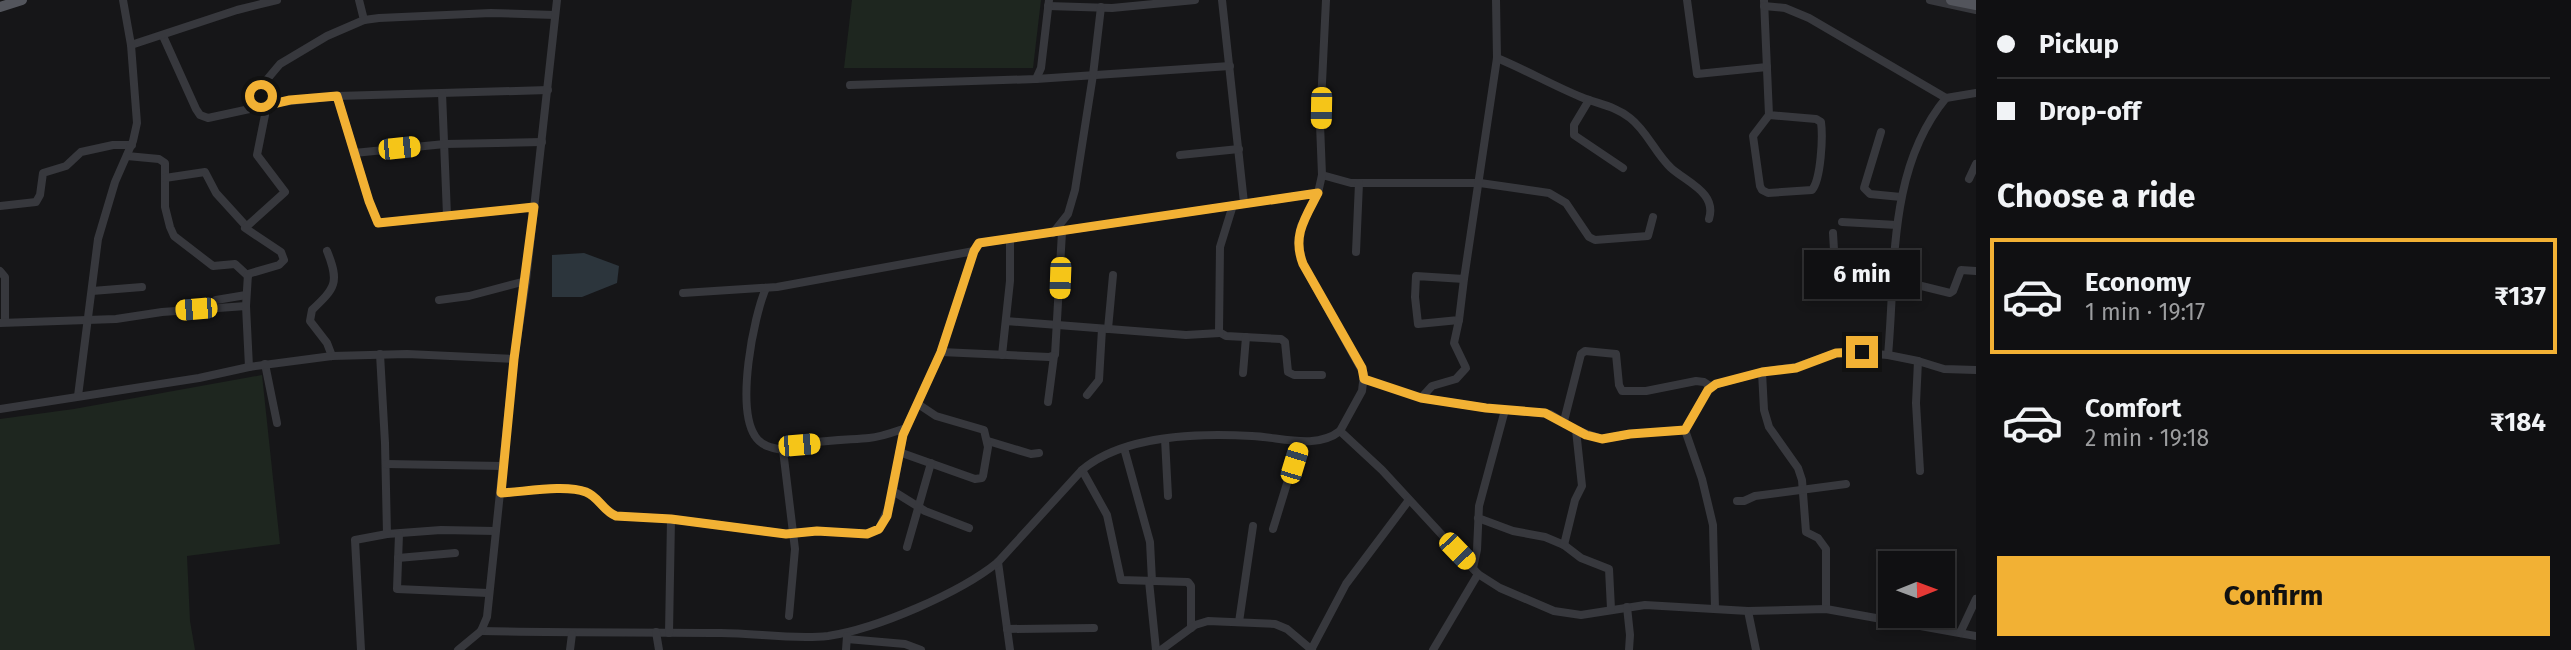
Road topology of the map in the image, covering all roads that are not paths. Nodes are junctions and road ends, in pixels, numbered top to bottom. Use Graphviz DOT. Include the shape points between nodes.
graph roads {
  1 [pos="22,0"];
  2 [pos="123,0"];
  3 [pos="277,0"];
  4 [pos="359,0"];
  5 [pos="557,0"];
  6 [pos="1195,0"];
  7 [pos="1222,0"];
  8 [pos="1326,0"];
  9 [pos="1496,0"];
  10 [pos="1687,0"];
  11 [pos="1930,0"];
  12 [pos="1948,2"];
  13 [pos="1048,3"];
  14 [pos="1764,3"];
  15 [pos="1976,5"];
  16 [pos="0,7"];
  17 [pos="1101,8"];
  18 [pos="1976,10"];
  19 [pos="555,15"];
  20 [pos="364,20"];
  21 [pos="163,36"];
  22 [pos="131,45"];
  23 [pos="1497,58"];
  24 [pos="1230,66"];
  25 [pos="1767,67"];
  26 [pos="1093,75"];
  27 [pos="1036,79"];
  28 [pos="850,85"];
  29 [pos="548,90"];
  30 [pos="442,93"];
  31 [pos="1976,93"];
  32 [pos="337,96"];
  33 [pos="1946,98"];
  34 [pos="1590,100"];
  35 [pos="264,106"];
  36 [pos="1769,116"];
  37 [pos="1881,132"];
  38 [pos="542,142"];
  39 [pos="445,144"];
  40 [pos="132,145"];
  41 [pos="1239,149"];
  42 [pos="354,153"];
  43 [pos="1180,155"];
  44 [pos="127,156"];
  45 [pos="1976,164"];
  46 [pos="1623,167"];
  47 [pos="1322,175"];
  48 [pos="165,178"];
  49 [pos="1969,179"];
  50 [pos="1359,183"];
  51 [pos="1480,183"];
  52 [pos="1318,193"];
  53 [pos="1901,197"];
  54 [pos="1244,203"];
  55 [pos="1233,205"];
  56 [pos="0,206"];
  57 [pos="534,207"];
  58 [pos="447,215"];
  59 [pos="1653,217"];
  60 [pos="1709,219"];
  61 [pos="1842,222"];
  62 [pos="1897,225"];
  63 [pos="246,226"];
  64 [pos="1058,232"];
  65 [pos="1833,233"];
  66 [pos="1010,238"];
  67 [pos="327,251"];
  68 [pos="974,251"];
  69 [pos="1356,251"];
  70 [pos="0,271"];
  71 [pos="1976,271"];
  72 [pos="1113,275"];
  73 [pos="248,276"];
  74 [pos="1464,279"];
  75 [pos="1894,280"];
  76 [pos="526,281"];
  77 [pos="142,287"];
  78 [pos="766,288"];
  79 [pos="92,291"];
  80 [pos="683,293"];
  81 [pos="246,295"];
  82 [pos="216,300"];
  83 [pos="439,300"];
  84 [pos="246,306"];
  85 [pos="87,320"];
  86 [pos="1459,320"];
  87 [pos="1006,321"];
  88 [pos="2,323"];
  89 [pos="1058,325"];
  90 [pos="1105,329"];
  91 [pos="1220,333"];
  92 [pos="1246,337"];
  93 [pos="941,352"];
  94 [pos="380,354"];
  95 [pos="1002,355"];
  96 [pos="1888,355"];
  97 [pos="332,356"];
  98 [pos="1054,356"];
  99 [pos="514,359"];
  100 [pos="1918,361"];
  101 [pos="265,364"];
  102 [pos="249,367"];
  103 [pos="1976,370"];
  104 [pos="1762,372"];
  105 [pos="1243,373"];
  106 [pos="1322,375"];
  107 [pos="1364,379"];
  108 [pos="1710,386"];
  109 [pos="1087,395"];
  110 [pos="78,396"];
  111 [pos="1421,398"];
  112 [pos="1048,402"];
  113 [pos="918,404"];
  114 [pos="0,409"];
  115 [pos="1505,410"];
  116 [pos="1564,421"];
  117 [pos="276,424"];
  118 [pos="906,428"];
  119 [pos="1576,430"];
  120 [pos="1685,430"];
  121 [pos="1340,432"];
  122 [pos="1165,439"];
  123 [pos="988,440"];
  124 [pos="1300,441"];
  125 [pos="1124,448"];
  126 [pos="783,450"];
  127 [pos="900,452"];
  128 [pos="1039,453"];
  129 [pos="931,463"];
  130 [pos="386,464"];
  131 [pos="503,466"];
  132 [pos="1082,470"];
  133 [pos="1920,471"];
  134 [pos="1846,484"];
  135 [pos="1804,489"];
  136 [pos="893,491"];
  137 [pos="501,493"];
  138 [pos="1168,496"];
  139 [pos="1409,500"];
  140 [pos="1737,501"];
  141 [pos="919,507"];
  142 [pos="1478,518"];
  143 [pos="671,519"];
  144 [pos="1253,526"];
  145 [pos="970,528"];
  146 [pos="1273,529"];
  147 [pos="495,531"];
  148 [pos="387,534"];
  149 [pos="399,534"];
  150 [pos="793,534"];
  151 [pos="1564,545"];
  152 [pos="907,547"];
  153 [pos="455,553"];
  154 [pos="398,558"];
  155 [pos="998,562"];
  156 [pos="1476,571"];
  157 [pos="1151,581"];
  158 [pos="488,593"];
  159 [pos="1976,599"];
  160 [pos="1627,607"];
  161 [pos="1611,609"];
  162 [pos="1715,609"];
  163 [pos="1826,609"];
  164 [pos="1748,611"];
  165 [pos="789,616"];
  166 [pos="1238,622"];
  167 [pos="1094,628"];
  168 [pos="1191,628"];
  169 [pos="1007,629"];
  170 [pos="481,631"];
  171 [pos="656,632"];
  172 [pos="669,632"];
  173 [pos="1960,633"];
  174 [pos="572,634"];
  175 [pos="847,636"];
  176 [pos="1976,636"];
  177 [pos="361,650"];
  178 [pos="458,650"];
  179 [pos="570,650"];
  180 [pos="659,650"];
  181 [pos="846,650"];
  182 [pos="920,650"];
  183 [pos="1010,650"];
  184 [pos="1159,650"];
  185 [pos="1311,650"];
  186 [pos="1433,650"];
  187 [pos="1629,650"];
  188 [pos="1756,650"];
  1 -- 16 [label="main road"];
  2 -- 22 [label="street"];
  3 -- 21 [label="street"];
  4 -- 20 [label="street"];
  5 -- 19 [label="street"];
  6 -- 17 [label="street"];
  7 -- 24 [label="street"];
  8 -- 47 [label="street"];
  9 -- 23 [label="street"];
  10 -- 25 [label="street" via="1697,74"];
  11 -- 12 [label="street"];
  12 -- 15 [label="main road"];
  12 -- 18 [label="street"];
  13 -- 17 [label="street"];
  13 -- 27 [label="street"];
  14 -- 25 [label="street"];
  14 -- 33 [label="street" via="1809,18"];
  17 -- 26 [label="street"];
  19 -- 20 [label="street" via="491,13"];
  19 -- 29 [label="street"];
  20 -- 35 [label="street" via="315,41 280,64 262,87"];
  21 -- 22 [label="street"];
  21 -- 35 [label="street" via="203,117"];
  22 -- 40 [label="street" via="137,123"];
  23 -- 34 [label="street"];
  23 -- 51 [label="street"];
  24 -- 26 [label="street"];
  24 -- 41 [label="street"];
  25 -- 36 [label="street"];
  26 -- 27 [label="street"];
  26 -- 64 [label="street" via="1075,190"];
  27 -- 28 [label="street"];
  29 -- 30 [label="street"];
  29 -- 38 [label="street"];
  30 -- 32 [label="street"];
  30 -- 39 [label="street"];
  31 -- 33 [label="street"];
  32 -- 35 [label="street"];
  32 -- 42 [label="street"];
  33 -- 53 [label="street" via="1915,150"];
  34 -- 46 [label="street" via="1574,125 1574,135"];
  34 -- 60 [label="street" via="1639,125 1671,168 1708,198"];
  35 -- 63 [label="street" via="258,157 285,192"];
  36 -- 36 [label="street" via="1754,136 1762,190 1812,190 1821,122"];
  37 -- 53 [label="street" via="1864,188 1870,194"];
  38 -- 39 [label="street"];
  38 -- 57 [label="street"];
  39 -- 42 [label="street"];
  39 -- 58 [label="street"];
  40 -- 44 [label="street"];
  40 -- 56 [label="street" via="81,152 66,166 43,173 36,202"];
  41 -- 43 [label="street"];
  41 -- 54 [label="street"];
  42 -- 58 [label="street" via="378,223"];
  44 -- 48 [label="street" via="163,161"];
  44 -- 79 [label="street" via="102,220"];
  45 -- 49 [label="street"];
  47 -- 50 [label="street"];
  47 -- 52 [label="street"];
  48 -- 63 [label="street" via="205,172 216,193"];
  48 -- 73 [label="street" via="165,207 174,236 207,262 235,264"];
  50 -- 51 [label="street"];
  50 -- 69 [label="street"];
  51 -- 59 [label="street" via="1560,198 1595,240 1648,236"];
  51 -- 74 [label="street"];
  52 -- 54 [label="street"];
  52 -- 107 [label="street" via="1301,226 1298,249"];
  53 -- 62 [label="street"];
  54 -- 55 [label="street"];
  55 -- 64 [label="street"];
  55 -- 91 [label="street" via="1219,261"];
  57 -- 58 [label="street"];
  57 -- 76 [label="street"];
  61 -- 62 [label="street"];
  62 -- 75 [label="street"];
  63 -- 73 [label="street" via="284,258 280,265"];
  64 -- 66 [label="street"];
  64 -- 89 [label="street"];
  65 -- 75 [label="street" via="1836,273"];
  66 -- 68 [label="street" via="984,241"];
  66 -- 87 [label="street"];
  67 -- 97 [label="street" via="334,281 328,297 312,310 310,321"];
  68 -- 78 [label="street"];
  68 -- 93 [label="street"];
  70 -- 88 [label="street" via="5,277"];
  71 -- 75 [label="street" via="1961,270 1950,293"];
  72 -- 90 [label="street"];
  73 -- 81 [label="street"];
  74 -- 86 [label="street"];
  74 -- 86 [label="street" via="1416,276 1418,324"];
  75 -- 96 [label="street"];
  76 -- 83 [label="street"];
  76 -- 99 [label="street"];
  77 -- 79 [label="street"];
  78 -- 80 [label="street"];
  78 -- 126 [label="street" via="753,327 747,383 749,418 760,442"];
  79 -- 85 [label="street"];
  81 -- 82 [label="street"];
  81 -- 84 [label="street"];
  84 -- 85 [label="street"];
  84 -- 102 [label="street"];
  85 -- 88 [label="street"];
  85 -- 110 [label="street"];
  86 -- 111 [label="street" via="1454,343 1466,368 1456,379 1432,386"];
  87 -- 89 [label="street"];
  87 -- 95 [label="street"];
  89 -- 90 [label="street"];
  89 -- 98 [label="street"];
  90 -- 91 [label="street"];
  90 -- 109 [label="street" via="1099,380"];
  91 -- 92 [label="street"];
  92 -- 105 [label="street"];
  92 -- 106 [label="street" via="1283,340 1288,372"];
  93 -- 95 [label="street"];
  93 -- 113 [label="street"];
  94 -- 97 [label="street"];
  94 -- 99 [label="street"];
  94 -- 130 [label="street"];
  95 -- 98 [label="street"];
  96 -- 100 [label="street"];
  96 -- 104 [label="street" via="1836,353 1796,368"];
  97 -- 101 [label="street"];
  98 -- 112 [label="street"];
  99 -- 131 [label="street"];
  100 -- 103 [label="street" via="1944,369"];
  100 -- 133 [label="street"];
  101 -- 102 [label="street"];
  101 -- 117 [label="street"];
  102 -- 110 [label="street"];
  104 -- 108 [label="street"];
  104 -- 135 [label="street" via="1769,427 1798,468"];
  107 -- 111 [label="street"];
  107 -- 121 [label="street"];
  108 -- 116 [label="street" via="1696,381 1622,391 1616,354 1585,351"];
  108 -- 120 [label="street"];
  110 -- 114 [label="street"];
  111 -- 115 [label="street"];
  113 -- 118 [label="street"];
  113 -- 123 [label="street" via="936,416 981,428"];
  115 -- 116 [label="street" via="1545,413"];
  115 -- 142 [label="street"];
  116 -- 119 [label="street"];
  118 -- 126 [label="street" via="876,437"];
  118 -- 127 [label="street"];
  119 -- 120 [label="street" via="1605,439"];
  119 -- 151 [label="street" via="1582,486"];
  120 -- 162 [label="street" via="1713,524"];
  121 -- 124 [label="street" via="1326,440"];
  121 -- 139 [label="street"];
  122 -- 124 [label="street" via="1249,435"];
  122 -- 125 [label="street"];
  122 -- 138 [label="street"];
  123 -- 128 [label="street"];
  123 -- 129 [label="street" via="982,478"];
  124 -- 146 [label="street"];
  125 -- 132 [label="street"];
  125 -- 157 [label="street" via="1150,542"];
  126 -- 150 [label="street"];
  127 -- 129 [label="street"];
  127 -- 136 [label="street"];
  129 -- 141 [label="street"];
  130 -- 131 [label="street"];
  130 -- 148 [label="street"];
  131 -- 137 [label="street"];
  132 -- 155 [label="street"];
  132 -- 157 [label="street" via="1107,515 1120,578"];
  134 -- 135 [label="street"];
  135 -- 140 [label="street"];
  135 -- 163 [label="street" via="1806,532 1826,549"];
  136 -- 141 [label="street"];
  136 -- 150 [label="street" via="883,524 873,532"];
  137 -- 143 [label="street" via="581,491 595,497 613,515"];
  137 -- 147 [label="street"];
  139 -- 156 [label="street"];
  139 -- 185 [label="street" via="1346,584"];
  141 -- 145 [label="street"];
  141 -- 152 [label="street"];
  142 -- 151 [label="street"];
  142 -- 156 [label="street"];
  143 -- 150 [label="street"];
  143 -- 172 [label="street"];
  144 -- 166 [label="street"];
  147 -- 149 [label="street"];
  147 -- 158 [label="street"];
  148 -- 149 [label="street"];
  148 -- 177 [label="street" via="355,540"];
  149 -- 154 [label="street"];
  150 -- 165 [label="street"];
  151 -- 161 [label="street" via="1610,570"];
  153 -- 154 [label="street"];
  154 -- 158 [label="street" via="397,589"];
  155 -- 169 [label="street"];
  155 -- 175 [label="street" via="934,599"];
  156 -- 161 [label="street" via="1500,588 1554,611 1576,615"];
  156 -- 186 [label="street"];
  157 -- 168 [label="street" via="1190,584"];
  157 -- 184 [label="street"];
  158 -- 170 [label="street" via="486,624"];
  159 -- 173 [label="street"];
  160 -- 161 [label="street"];
  160 -- 162 [label="street"];
  160 -- 187 [label="street"];
  162 -- 164 [label="street"];
  163 -- 164 [label="street"];
  163 -- 173 [label="street"];
  164 -- 188 [label="street"];
  166 -- 168 [label="street" via="1208,621"];
  166 -- 185 [label="street" via="1282,626"];
  167 -- 169 [label="street"];
  168 -- 184 [label="street"];
  169 -- 183 [label="street"];
  170 -- 174 [label="street"];
  170 -- 178 [label="street"];
  171 -- 172 [label="street"];
  171 -- 174 [label="street"];
  171 -- 180 [label="street"];
  172 -- 175 [label="street"];
  173 -- 176 [label="street"];
  174 -- 179 [label="street"];
  175 -- 181 [label="street"];
  175 -- 182 [label="street"];
}
